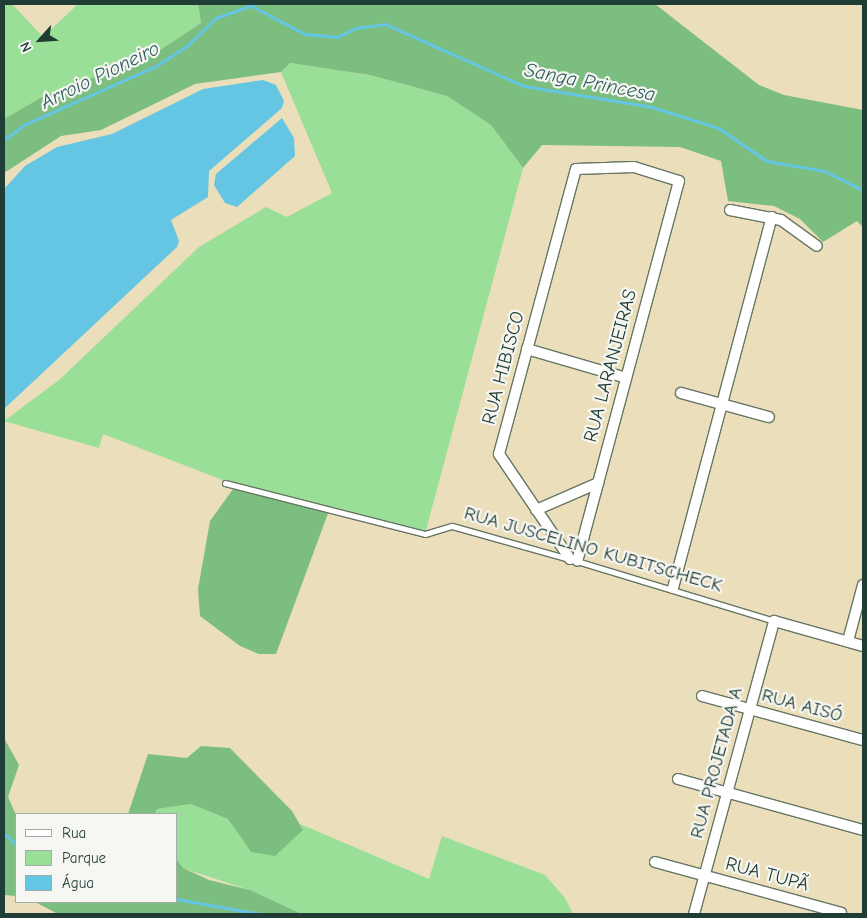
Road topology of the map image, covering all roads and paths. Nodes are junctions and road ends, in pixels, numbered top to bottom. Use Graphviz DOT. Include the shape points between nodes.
graph roads {
  1 [pos="576,169"];
  2 [pos="730,210"];
  3 [pos="772,217"];
  4 [pos="817,246"];
  5 [pos="528,350"];
  6 [pos="626,378"];
  7 [pos="681,393"];
  8 [pos="722,404"];
  9 [pos="770,417"];
  10 [pos="225,483"];
  11 [pos="598,483"];
  12 [pos="536,510"];
  13 [pos="573,560"];
  14 [pos="863,585"];
  15 [pos="673,588"];
  16 [pos="774,620"];
  17 [pos="848,641"];
  18 [pos="863,646"];
  19 [pos="702,696"];
  20 [pos="750,710"];
  21 [pos="863,740"];
  22 [pos="678,779"];
  23 [pos="727,793"];
  24 [pos="863,830"];
  25 [pos="655,862"];
  26 [pos="704,876"];
  27 [pos="841,913"];
  28 [pos="694,914"];
  1 -- 5 [label="street, RUA HIBISCO"];
  1 -- 6 [label="street, RUA LARANJEIRAS" via="634,167 680,181"];
  2 -- 3 [label="street"];
  3 -- 4 [label="street"];
  3 -- 8 [label="street"];
  5 -- 6 [label="street"];
  5 -- 12 [label="street, RUA HIBISCO" via="499,454"];
  6 -- 11 [label="street, RUA LARANJEIRAS"];
  7 -- 8 [label="street"];
  8 -- 9 [label="street"];
  8 -- 15 [label="street"];
  10 -- 13 [label="lane, RUA JUSCELINO KUBITSCHECK" via="425,534 452,526"];
  11 -- 12 [label="street"];
  11 -- 13 [label="street, RUA LARANJEIRAS"];
  12 -- 13 [label="street, RUA HIBISCO"];
  13 -- 15 [label="lane, RUA JUSCELINO KUBITSCHECK"];
  14 -- 17 [label="street"];
  15 -- 16 [label="lane, RUA JUSCELINO KUBITSCHECK"];
  16 -- 17 [label="street, RUA JUSCELINO KUBITSCHECK"];
  16 -- 20 [label="street, RUA PROJETADA A"];
  17 -- 18 [label="street, RUA JUSCELINO KUBITSCHECK"];
  19 -- 20 [label="street, RUA AISÓ"];
  20 -- 21 [label="street, RUA AISÓ"];
  20 -- 23 [label="street, RUA PROJETADA A"];
  22 -- 23 [label="street"];
  23 -- 24 [label="street"];
  23 -- 26 [label="street, RUA PROJETADA A"];
  25 -- 26 [label="street, RUA TUPÃ"];
  26 -- 27 [label="street, RUA TUPÃ"];
  26 -- 28 [label="street, RUA PROJETADA A"];
}
